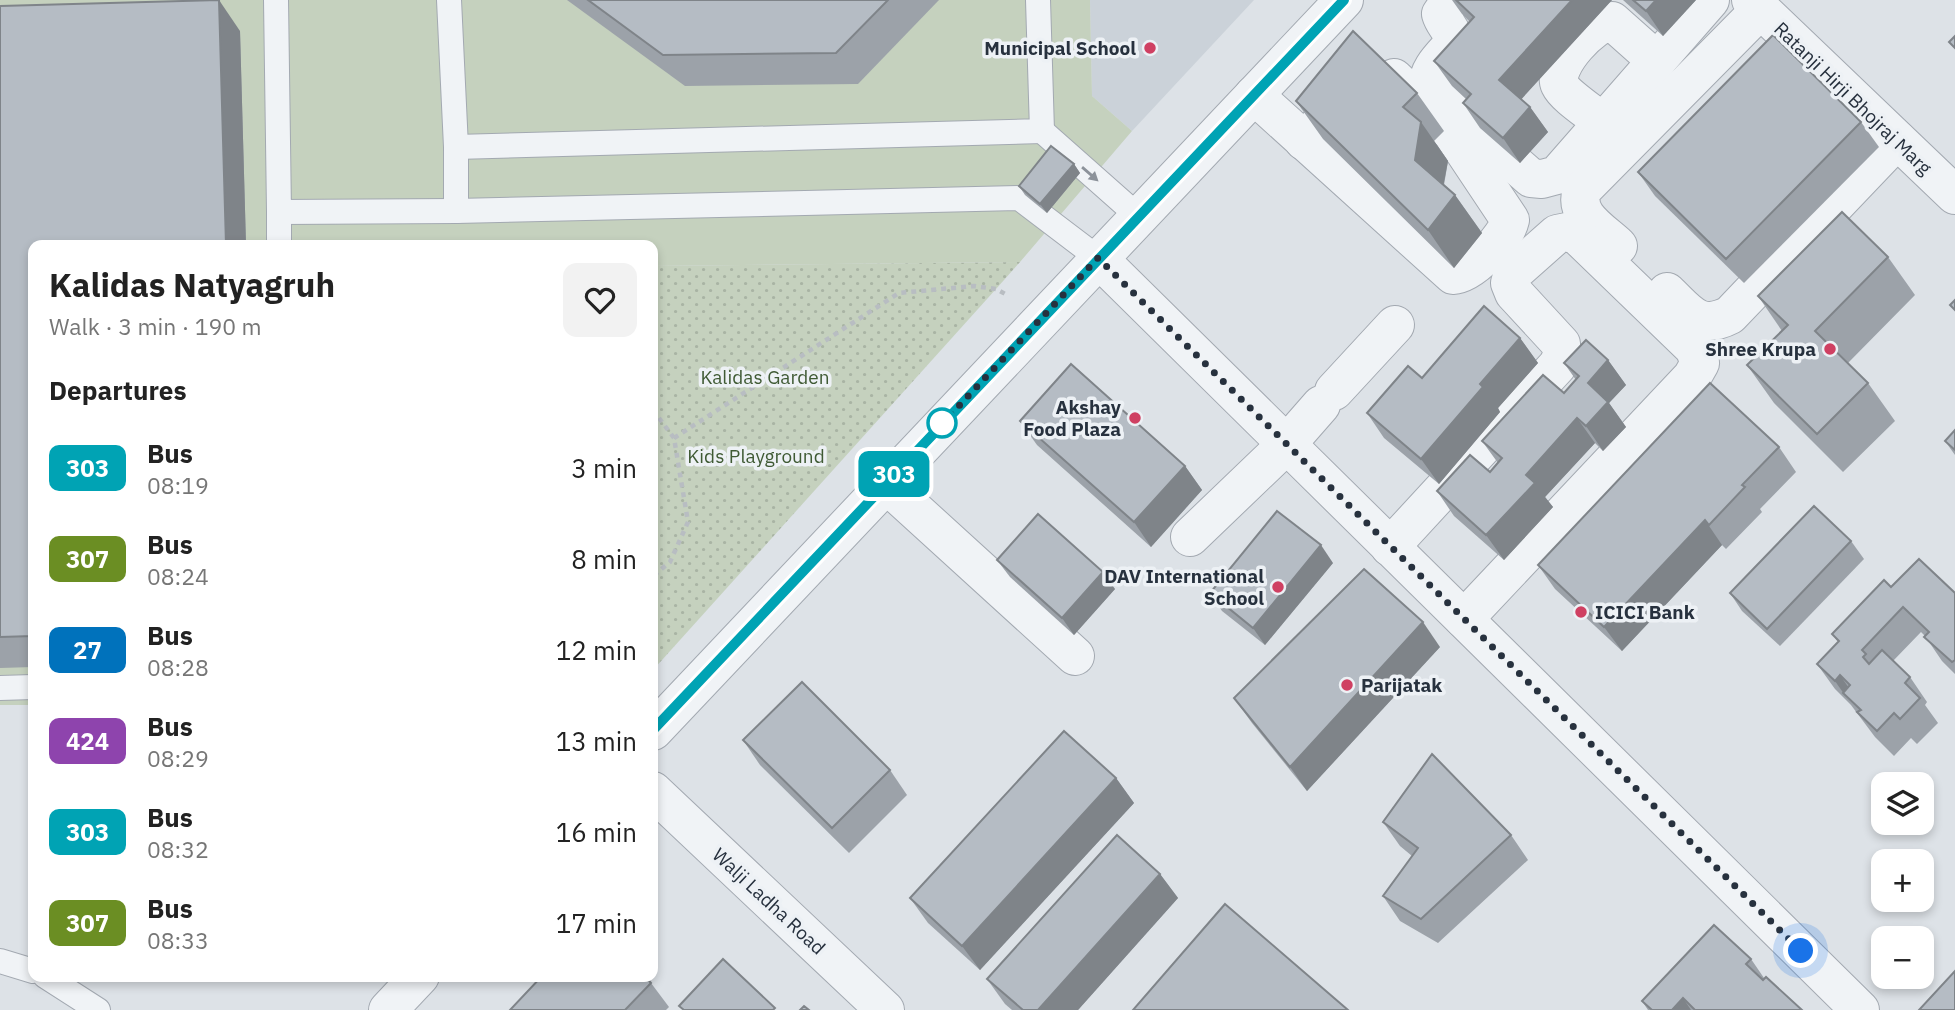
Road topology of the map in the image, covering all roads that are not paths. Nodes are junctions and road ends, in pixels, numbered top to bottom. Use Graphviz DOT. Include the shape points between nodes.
graph roads {
  1 [pos="276,0"];
  2 [pos="449,0"];
  3 [pos="1038,0"];
  4 [pos="1345,0"];
  5 [pos="1451,0"];
  6 [pos="1710,0"];
  7 [pos="1756,5"];
  8 [pos="1657,61"];
  9 [pos="1247,102"];
  10 [pos="1602,122"];
  11 [pos="1042,131"];
  12 [pos="1897,140"];
  13 [pos="1304,141"];
  14 [pos="456,147"];
  15 [pos="1955,195"];
  16 [pos="456,211"];
  17 [pos="279,212"];
  18 [pos="1138,216"];
  19 [pos="1379,226"];
  20 [pos="279,240"];
  21 [pos="1098,258"];
  22 [pos="1395,325"];
  23 [pos="1286,444"];
  24 [pos="886,483"];
  25 [pos="1190,537"];
  26 [pos="1390,547"];
  27 [pos="1464,619"];
  28 [pos="1075,656"];
  29 [pos="28,687"];
  30 [pos="0,688"];
  31 [pos="658,725"];
  32 [pos="658,796"];
  33 [pos="0,961"];
  34 [pos="28,969"];
  35 [pos="54,982"];
  36 [pos="414,982"];
  37 [pos="98,1010"];
  38 [pos="388,1010"];
  39 [pos="885,1010"];
  40 [pos="1860,1010"];
  1 -- 17 [label="lane"];
  2 -- 14 [label="lane"];
  3 -- 11 [label="lane"];
  4 -- 9 [label="street"];
  5 -- 10 [label="street" via="1441,14 1454,43 1427,78 1428,87 1531,178 1557,175"];
  6 -- 8 [label="street"];
  7 -- 12 [label="street, Ratanji Hirji Bhojraj Marg"];
  7 -- 12 [label="street" via="1582,190 1578,200 1581,211 1694,317 1705,323 1719,321 1730,315"];
  8 -- 10 [label="street"];
  8 -- 10 [label="street" via="1612,22 1596,26 1561,65 1557,76 1561,88"];
  9 -- 13 [label="street"];
  9 -- 18 [label="street"];
  9 -- 19 [label="street"];
  11 -- 14 [label="lane"];
  11 -- 18 [label="lane, one-way"];
  12 -- 15 [label="street, Ratanji Hirji Bhojraj Marg"];
  13 -- 13 [label="street" via="1453,275 1473,268 1508,230 1505,210 1452,133 1382,66 1370,69"];
  14 -- 16 [label="lane"];
  16 -- 17 [label="lane"];
  16 -- 21 [label="lane" via="1019,198"];
  17 -- 20 [label="lane"];
  18 -- 21 [label="street"];
  21 -- 23 [label="street"];
  21 -- 24 [label="street"];
  22 -- 23 [label="street"];
  23 -- 25 [label="street"];
  23 -- 26 [label="street"];
  24 -- 28 [label="street"];
  24 -- 31 [label="street"];
  26 -- 27 [label="street"];
  26 -- 27 [label="street" via="1557,366 1561,344 1510,283 1513,273 1557,234 1578,236 1694,348 1700,363 1692,377"];
  27 -- 40 [label="street"];
  29 -- 30 [label="lane"];
  32 -- 39 [label="street, Walji Ladha Road"];
  33 -- 34 [label="lane"];
  35 -- 37 [label="lane"];
  36 -- 38 [label="street"];
}
